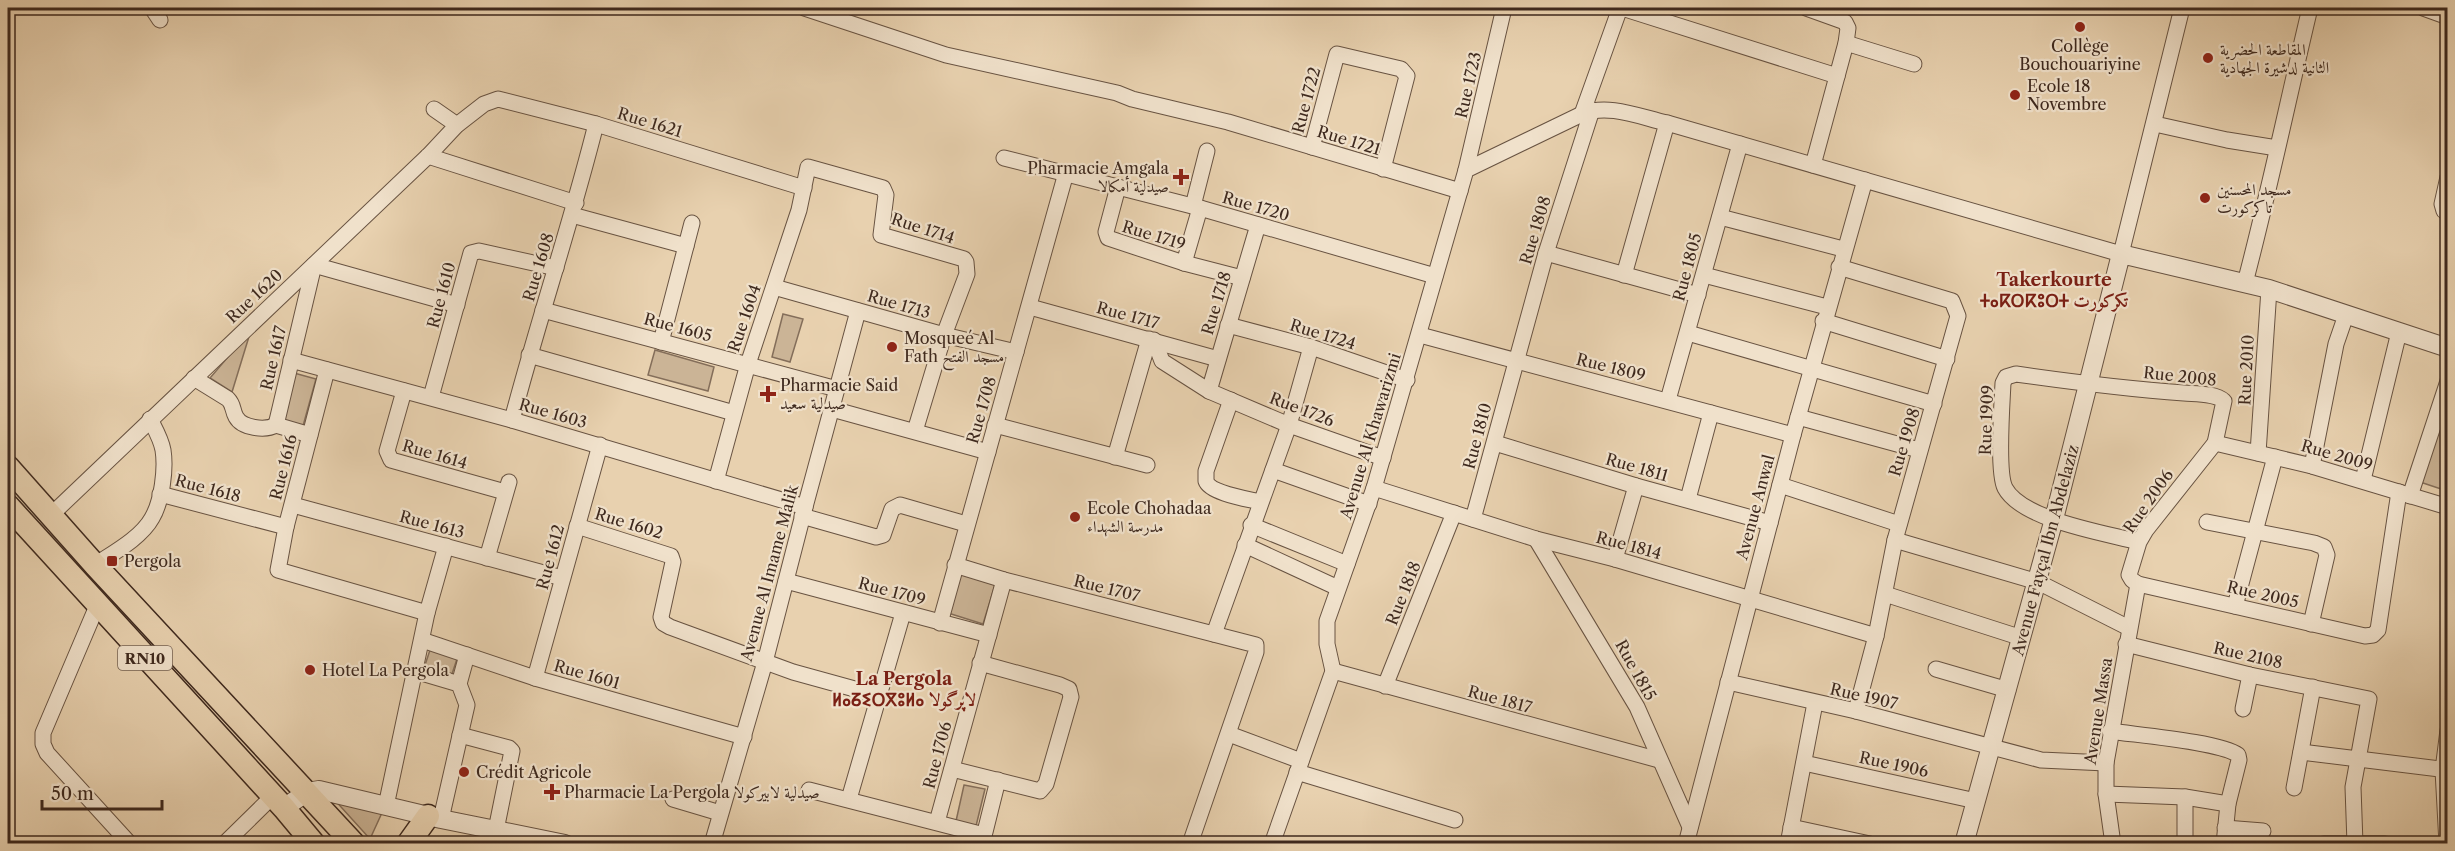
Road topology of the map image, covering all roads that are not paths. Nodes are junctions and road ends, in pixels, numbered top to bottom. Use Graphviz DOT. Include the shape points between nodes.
graph roads {
  1 [pos="810,8"];
  2 [pos="1500,8"];
  3 [pos="1621,8"];
  4 [pos="1806,8"];
  5 [pos="2182,8"];
  6 [pos="2310,8"];
  7 [pos="2423,8"];
  8 [pos="2448,17"];
  9 [pos="1846,43"];
  10 [pos="1914,64"];
  11 [pos="1837,76"];
  12 [pos="484,104"];
  13 [pos="434,109"];
  14 [pos="1587,112"];
  15 [pos="1667,123"];
  16 [pos="596,124"];
  17 [pos="2155,124"];
  18 [pos="457,125"];
  19 [pos="1740,144"];
  20 [pos="1312,147"];
  21 [pos="2277,148"];
  22 [pos="1207,151"];
  23 [pos="428,156"];
  24 [pos="1004,158"];
  25 [pos="1813,165"];
  26 [pos="808,167"];
  27 [pos="1383,169"];
  28 [pos="1466,170"];
  29 [pos="1066,172"];
  30 [pos="2448,177"];
  31 [pos="1865,180"];
  32 [pos="1118,187"];
  33 [pos="804,188"];
  34 [pos="1460,191"];
  35 [pos="1196,207"];
  36 [pos="574,209"];
  37 [pos="2448,213"];
  38 [pos="1720,217"];
  39 [pos="692,223"];
  40 [pos="1258,225"];
  41 [pos="686,246"];
  42 [pos="1843,249"];
  43 [pos="1546,253"];
  44 [pos="2121,254"];
  45 [pos="1184,263"];
  46 [pos="314,265"];
  47 [pos="1839,267"];
  48 [pos="556,268"];
  49 [pos="1624,275"];
  50 [pos="1704,275"];
  51 [pos="1435,276"];
  52 [pos="1242,278"];
  53 [pos="2245,283"];
  54 [pos="774,287"];
  55 [pos="2268,289"];
  56 [pos="1698,295"];
  57 [pos="457,305"];
  58 [pos="1030,307"];
  59 [pos="543,310"];
  60 [pos="858,311"];
  61 [pos="1825,314"];
  62 [pos="2346,315"];
  63 [pos="1228,325"];
  64 [pos="2399,332"];
  65 [pos="1688,333"];
  66 [pos="944,335"];
  67 [pos="1420,335"];
  68 [pos="1152,340"];
  69 [pos="661,342"];
  70 [pos="1311,347"];
  71 [pos="2448,348"];
  72 [pos="1016,352"];
  73 [pos="529,355"];
  74 [pos="1218,359"];
  75 [pos="1947,359"];
  76 [pos="291,360"];
  77 [pos="1515,362"];
  78 [pos="748,364"];
  79 [pos="1812,368"];
  80 [pos="327,370"];
  81 [pos="194,378"];
  82 [pos="1407,380"];
  83 [pos="2448,381"];
  84 [pos="2088,384"];
  85 [pos="837,389"];
  86 [pos="404,390"];
  87 [pos="1209,391"];
  88 [pos="431,397"];
  89 [pos="1231,400"];
  90 [pos="1668,400"];
  91 [pos="1934,404"];
  92 [pos="832,409"];
  93 [pos="735,413"];
  94 [pos="1712,413"];
  95 [pos="1798,417"];
  96 [pos="150,419"];
  97 [pos="512,420"];
  98 [pos="1289,424"];
  99 [pos="276,425"];
  100 [pos="995,425"];
  101 [pos="915,431"];
  102 [pos="310,435"];
  103 [pos="1793,435"];
  104 [pos="1495,443"];
  105 [pos="2215,443"];
  106 [pos="600,445"];
  107 [pos="1919,450"];
  108 [pos="988,452"];
  109 [pos="2258,453"];
  110 [pos="1115,456"];
  111 [pos="2275,457"];
  112 [pos="1383,458"];
  113 [pos="1147,465"];
  114 [pos="8,466"];
  115 [pos="2312,466"];
  116 [pos="1273,470"];
  117 [pos="2363,480"];
  118 [pos="716,482"];
  119 [pos="1780,485"];
  120 [pos="1636,486"];
  121 [pos="1374,488"];
  122 [pos="160,494"];
  123 [pos="2404,494"];
  124 [pos="1688,499"];
  125 [pos="1260,502"];
  126 [pos="1369,504"];
  127 [pos="293,505"];
  128 [pos="8,506"];
  129 [pos="2448,507"];
  130 [pos="804,511"];
  131 [pos="1454,513"];
  132 [pos="50,516"];
  133 [pos="1473,519"];
  134 [pos="2054,519"];
  135 [pos="2207,522"];
  136 [pos="1770,523"];
  137 [pos="966,524"];
  138 [pos="1899,524"];
  139 [pos="1251,525"];
  140 [pos="577,526"];
  141 [pos="286,527"];
  142 [pos="2253,532"];
  143 [pos="1536,539"];
  144 [pos="1895,540"];
  145 [pos="2139,542"];
  146 [pos="1245,545"];
  147 [pos="446,546"];
  148 [pos="487,558"];
  149 [pos="1615,559"];
  150 [pos="1347,564"];
  151 [pos="95,565"];
  152 [pos="955,565"];
  153 [pos="562,578"];
  154 [pos="1004,580"];
  155 [pos="786,581"];
  156 [pos="2037,582"];
  157 [pos="2138,584"];
  158 [pos="1338,588"];
  159 [pos="1885,594"];
  160 [pos="1750,598"];
  161 [pos="98,606"];
  162 [pos="2235,606"];
  163 [pos="427,613"];
  164 [pos="903,613"];
  165 [pos="940,623"];
  166 [pos="2312,624"];
  167 [pos="2129,628"];
  168 [pos="989,634"];
  169 [pos="1214,634"];
  170 [pos="1876,636"];
  171 [pos="2022,638"];
  172 [pos="422,640"];
  173 [pos="2126,644"];
  174 [pos="467,656"];
  175 [pos="765,662"];
  176 [pos="981,663"];
  177 [pos="1936,669"];
  178 [pos="415,671"];
  179 [pos="1333,671"];
  180 [pos="2250,675"];
  181 [pos="535,678"];
  182 [pos="1728,682"];
  183 [pos="459,684"];
  184 [pos="1385,686"];
  185 [pos="2313,687"];
  186 [pos="2008,690"];
  187 [pos="880,696"];
  188 [pos="1815,703"];
  189 [pos="2243,709"];
  190 [pos="1856,711"];
  191 [pos="2448,730"];
  192 [pos="2110,731"];
  193 [pos="1229,734"];
  194 [pos="460,735"];
  195 [pos="744,737"];
  196 [pos="1992,747"];
  197 [pos="2301,752"];
  198 [pos="2358,757"];
  199 [pos="1659,760"];
  200 [pos="1804,763"];
  201 [pos="2106,763"];
  202 [pos="1299,767"];
  203 [pos="952,769"];
  204 [pos="2445,770"];
  205 [pos="998,780"];
  206 [pos="2294,788"];
  207 [pos="809,790"];
  208 [pos="307,792"];
  209 [pos="2106,794"];
  210 [pos="2185,797"];
  211 [pos="673,799"];
  212 [pos="849,799"];
  213 [pos="1976,801"];
  214 [pos="279,802"];
  215 [pos="2228,804"];
  216 [pos="386,806"];
  217 [pos="720,813"];
  218 [pos="434,817"];
  219 [pos="1455,820"];
  220 [pos="937,822"];
  221 [pos="1690,827"];
  222 [pos="1791,827"];
  223 [pos="496,830"];
  224 [pos="2263,831"];
  225 [pos="2225,836"];
  226 [pos="983,839"];
  227 [pos="130,843"];
  228 [pos="224,843"];
  229 [pos="314,843"];
  230 [pos="354,843"];
  231 [pos="408,843"];
  232 [pos="565,843"];
  233 [pos="712,843"];
  234 [pos="1190,843"];
  235 [pos="1272,843"];
  236 [pos="1686,843"];
  237 [pos="1788,843"];
  238 [pos="1870,843"];
  239 [pos="1964,843"];
  240 [pos="2113,843"];
  241 [pos="2185,843"];
  242 [pos="2324,843"];
  243 [pos="2355,843"];
  244 [pos="2385,843"];
  245 [pos="2447,843"];
  1 -- 20 [label="street, Rue 1721" via="946,55 1117,93"];
  2 -- 28 [label="street, Rue 1723"];
  3 -- 11 [label="street"];
  3 -- 14 [label="street, Rue 1808"];
  4 -- 9 [label="street" via="1845,22"];
  5 -- 17 [label="street"];
  6 -- 21 [label="street"];
  7 -- 8 [label="street"];
  9 -- 10 [label="street"];
  9 -- 11 [label="street"];
  11 -- 25 [label="street"];
  12 -- 16 [label="street, Rue 1621" via="508,100"];
  12 -- 18 [label="street, Rue 1620"];
  13 -- 18 [label="street"];
  14 -- 15 [label="street" via="1605,109"];
  14 -- 28 [label="street"];
  14 -- 43 [label="street, Rue 1808"];
  15 -- 19 [label="street"];
  15 -- 49 [label="street"];
  16 -- 33 [label="street, Rue 1621"];
  16 -- 36 [label="street, Rue 1608"];
  17 -- 21 [label="street"];
  17 -- 44 [label="street"];
  18 -- 23 [label="street, Rue 1620"];
  19 -- 25 [label="street"];
  19 -- 38 [label="street, Rue 1805"];
  20 -- 27 [label="street, Rue 1721"];
  20 -- 27 [label="street, Rue 1722" via="1337,54 1401,69 1407,76"];
  21 -- 53 [label="street"];
  22 -- 35 [label="street"];
  23 -- 36 [label="street"];
  23 -- 46 [label="street, Rue 1620"];
  24 -- 29 [label="street, Rue 1720"];
  25 -- 31 [label="street"];
  26 -- 33 [label="street, Rue 1604"];
  26 -- 66 [label="street, Rue 1714" via="883,188 886,195 880,235 966,262 967,274"];
  27 -- 34 [label="street, Rue 1721"];
  28 -- 34 [label="street, Avenue Al Khawarizmi"];
  29 -- 32 [label="street, Rue 1720"];
  29 -- 58 [label="street, Rue 1708"];
  30 -- 37 [label="street" via="2442,204"];
  31 -- 42 [label="street, Avenue Anwal"];
  31 -- 44 [label="street"];
  32 -- 35 [label="street, Rue 1720"];
  32 -- 45 [label="street, Rue 1719" via="1106,232 1108,238"];
  33 -- 54 [label="street, Rue 1604"];
  34 -- 51 [label="street, Avenue Al Khawarizmi"];
  35 -- 40 [label="street, Rue 1720"];
  35 -- 45 [label="street"];
  36 -- 41 [label="street"];
  36 -- 48 [label="street, Rue 1608"];
  38 -- 42 [label="street"];
  38 -- 50 [label="street, Rue 1805"];
  39 -- 41 [label="street"];
  40 -- 51 [label="street, Rue 1720"];
  40 -- 52 [label="street, Rue 1718"];
  41 -- 69 [label="street"];
  42 -- 47 [label="street, Avenue Anwal"];
  43 -- 49 [label="street"];
  43 -- 77 [label="street, Rue 1808"];
  44 -- 53 [label="street"];
  44 -- 84 [label="street, Avenue Fayçal Ibn Abdelaziz"];
  45 -- 52 [label="street, Rue 1719"];
  46 -- 57 [label="street"];
  46 -- 76 [label="street, Rue 1617"];
  46 -- 81 [label="street, Rue 1620"];
  47 -- 61 [label="street, Avenue Anwal"];
  47 -- 75 [label="street, Rue 1908" via="1952,301 1958,316"];
  48 -- 57 [label="street, Rue 1610" via="474,251"];
  48 -- 59 [label="street, Rue 1608"];
  49 -- 56 [label="street"];
  50 -- 56 [label="street, Rue 1805"];
  50 -- 61 [label="street"];
  51 -- 67 [label="street, Avenue Al Khawarizmi"];
  52 -- 63 [label="street, Rue 1718"];
  53 -- 55 [label="street"];
  54 -- 60 [label="street, Rue 1713"];
  54 -- 78 [label="street, Rue 1604"];
  55 -- 62 [label="street"];
  55 -- 109 [label="street, Rue 2010"];
  56 -- 65 [label="street, Rue 1805"];
  57 -- 88 [label="street, Rue 1610"];
  58 -- 68 [label="street, Rue 1717"];
  58 -- 72 [label="street, Rue 1708"];
  59 -- 69 [label="street, Rue 1605"];
  59 -- 73 [label="street, Rue 1608"];
  60 -- 66 [label="street, Rue 1713"];
  60 -- 85 [label="street, Avenue Al Imame Malik"];
  61 -- 75 [label="street"];
  61 -- 79 [label="street, Avenue Anwal"];
  62 -- 64 [label="street"];
  62 -- 115 [label="street"];
  63 -- 70 [label="street, Rue 1724"];
  63 -- 74 [label="street, Rue 1718"];
  64 -- 71 [label="street"];
  64 -- 117 [label="street"];
  65 -- 79 [label="street"];
  65 -- 90 [label="street, Rue 1805"];
  66 -- 72 [label="street, Rue 1713"];
  66 -- 101 [label="street"];
  67 -- 77 [label="street, Rue 1809"];
  67 -- 82 [label="street, Avenue Al Khawarizmi"];
  68 -- 74 [label="street, Rue 1717"];
  68 -- 87 [label="street, Rue 1726" via="1162,361"];
  68 -- 110 [label="street"];
  69 -- 78 [label="street, Rue 1605"];
  70 -- 82 [label="street, Rue 1724"];
  70 -- 98 [label="street"];
  72 -- 100 [label="street, Rue 1708"];
  73 -- 93 [label="street"];
  73 -- 97 [label="street, Rue 1608"];
  74 -- 87 [label="street, Rue 1718"];
  75 -- 91 [label="street, Rue 1908"];
  76 -- 80 [label="street, Rue 1603"];
  76 -- 99 [label="street, Rue 1617"];
  77 -- 90 [label="street, Rue 1809"];
  77 -- 104 [label="street, Rue 1810"];
  78 -- 85 [label="street, Rue 1605"];
  78 -- 93 [label="street, Rue 1604"];
  79 -- 91 [label="street"];
  79 -- 95 [label="street, Avenue Anwal"];
  80 -- 86 [label="street, Rue 1603"];
  80 -- 102 [label="street, Rue 1616"];
  81 -- 96 [label="street, Rue 1620"];
  81 -- 99 [label="street" via="228,399 240,421 265,429"];
  82 -- 112 [label="street, Avenue Al Khawarizmi"];
  83 -- 123 [label="street"];
  84 -- 105 [label="street, Rue 2008" via="2220,398 2224,403"];
  84 -- 134 [label="street, Avenue Fayçal Ibn Abdelaziz"];
  84 -- 134 [label="street, Rue 1909" via="2016,374 2006,377 2003,383 2001,426 2006,488 2036,514"];
  85 -- 92 [label="street, Avenue Al Imame Malik"];
  86 -- 88 [label="street, Rue 1603"];
  86 -- 148 [label="street, Rue 1614" via="387,451 391,460 507,487"];
  87 -- 89 [label="street, Rue 1726"];
  88 -- 97 [label="street, Rue 1603"];
  89 -- 98 [label="street, Rue 1726"];
  89 -- 125 [label="street" via="1206,480 1210,488"];
  90 -- 94 [label="street, Rue 1809"];
  91 -- 107 [label="street, Rue 1908"];
  92 -- 101 [label="street"];
  92 -- 130 [label="street, Avenue Al Imame Malik"];
  93 -- 118 [label="street, Rue 1604"];
  94 -- 103 [label="street, Rue 1809"];
  94 -- 124 [label="street"];
  95 -- 103 [label="street, Avenue Anwal"];
  95 -- 107 [label="street"];
  96 -- 122 [label="street, Rue 1618" via="164,462"];
  96 -- 132 [label="street, Rue 1620"];
  97 -- 106 [label="street, Rue 1603"];
  98 -- 112 [label="street, Rue 1726"];
  98 -- 116 [label="street"];
  99 -- 102 [label="street"];
  100 -- 108 [label="street, Rue 1708"];
  100 -- 110 [label="street"];
  101 -- 108 [label="street"];
  102 -- 127 [label="street, Rue 1616"];
  103 -- 119 [label="street, Avenue Anwal"];
  104 -- 120 [label="street, Rue 1811"];
  104 -- 133 [label="street, Rue 1810"];
  105 -- 109 [label="street, Rue 2009"];
  105 -- 145 [label="street, Rue 2006"];
  106 -- 118 [label="street, Rue 1603"];
  106 -- 140 [label="street, Rue 1612"];
  107 -- 138 [label="street, Rue 1908"];
  108 -- 137 [label="street, Rue 1708"];
  109 -- 111 [label="street, Rue 2009"];
  110 -- 113 [label="street"];
  111 -- 115 [label="street, Rue 2009"];
  111 -- 142 [label="street"];
  112 -- 121 [label="street, Avenue Al Khawarizmi"];
  114 -- 132 [label="main road, RN10"];
  115 -- 117 [label="street, Rue 2009"];
  116 -- 125 [label="street"];
  116 -- 126 [label="street"];
  117 -- 123 [label="street, Rue 2009"];
  118 -- 130 [label="street, Rue 1603"];
  119 -- 136 [label="street, Avenue Anwal"];
  119 -- 138 [label="street"];
  120 -- 124 [label="street, Rue 1811"];
  120 -- 149 [label="street"];
  121 -- 126 [label="street, Avenue Al Khawarizmi"];
  121 -- 131 [label="street, Rue 1814"];
  122 -- 141 [label="street, Rue 1618"];
  122 -- 151 [label="street" via="152,518 139,533"];
  123 -- 129 [label="street, Rue 2009"];
  123 -- 166 [label="street, Rue 2005" via="2378,630 2365,636"];
  124 -- 136 [label="street, Rue 1811"];
  125 -- 139 [label="street"];
  126 -- 150 [label="street, Avenue Al Khawarizmi"];
  127 -- 141 [label="street, Rue 1616"];
  127 -- 147 [label="street, Rue 1613"];
  128 -- 161 [label="main road, RN10"];
  130 -- 137 [label="street, Rue 1603" via="876,537 884,535 892,509 900,505"];
  130 -- 155 [label="street, Avenue Al Imame Malik"];
  131 -- 133 [label="street, Rue 1814"];
  131 -- 184 [label="street, Rue 1818"];
  132 -- 151 [label="main road, RN10"];
  133 -- 143 [label="street, Rue 1814"];
  134 -- 145 [label="street"];
  134 -- 156 [label="street, Avenue Fayçal Ibn Abdelaziz"];
  135 -- 142 [label="street"];
  136 -- 160 [label="street, Avenue Anwal"];
  137 -- 152 [label="street, Rue 1708"];
  138 -- 144 [label="street, Rue 1908"];
  139 -- 146 [label="street"];
  139 -- 150 [label="street"];
  140 -- 153 [label="street, Rue 1612"];
  140 -- 175 [label="street, Rue 1602" via="671,556 663,623"];
  141 -- 163 [label="street, Rue 1616" via="278,570"];
  142 -- 162 [label="street"];
  142 -- 166 [label="street" via="2324,547 2327,555"];
  143 -- 149 [label="street, Rue 1814"];
  143 -- 199 [label="street, Rue 1815" via="1612,661"];
  144 -- 156 [label="street"];
  144 -- 159 [label="street, Rue 1908"];
  145 -- 157 [label="street, Rue 2006" via="2129,574"];
  146 -- 158 [label="street"];
  146 -- 169 [label="street"];
  147 -- 148 [label="street, Rue 1613"];
  147 -- 163 [label="street"];
  148 -- 153 [label="street, Rue 1613"];
  149 -- 160 [label="street, Rue 1814"];
  150 -- 158 [label="street, Avenue Al Khawarizmi"];
  151 -- 208 [label="main road, RN10"];
  152 -- 154 [label="street, Rue 1707"];
  152 -- 165 [label="street, Rue 1708"];
  153 -- 181 [label="street, Rue 1612"];
  154 -- 168 [label="street, Rue 1706"];
  154 -- 169 [label="street, Rue 1707"];
  155 -- 164 [label="street, Rue 1709"];
  155 -- 175 [label="street, Avenue Al Imame Malik"];
  156 -- 167 [label="street"];
  156 -- 171 [label="street, Avenue Fayçal Ibn Abdelaziz"];
  157 -- 162 [label="street, Rue 2005"];
  157 -- 167 [label="street, Avenue Massa"];
  158 -- 179 [label="street, Avenue Al Khawarizmi" via="1328,621 1327,644"];
  159 -- 170 [label="street, Rue 1908"];
  159 -- 171 [label="street"];
  160 -- 170 [label="street, Rue 1814"];
  160 -- 182 [label="street, Avenue Anwal"];
  161 -- 214 [label="main road, RN10"];
  161 -- 227 [label="street" via="43,733 43,744"];
  162 -- 166 [label="street, Rue 2005"];
  163 -- 172 [label="street"];
  164 -- 165 [label="street, Rue 1709"];
  164 -- 187 [label="street"];
  165 -- 168 [label="street, Rue 1709"];
  167 -- 173 [label="street, Avenue Massa"];
  168 -- 176 [label="street, Rue 1706"];
  169 -- 193 [label="street, Rue 1707" via="1256,645"];
  170 -- 190 [label="street, Rue 1908"];
  171 -- 186 [label="street, Avenue Fayçal Ibn Abdelaziz"];
  172 -- 174 [label="street, Rue 1601"];
  172 -- 178 [label="street"];
  173 -- 180 [label="street, Rue 2108"];
  173 -- 192 [label="street, Avenue Massa"];
  174 -- 181 [label="street, Rue 1601"];
  174 -- 183 [label="street"];
  175 -- 187 [label="street"];
  175 -- 195 [label="street, Avenue Al Imame Malik"];
  176 -- 203 [label="street, Rue 1706"];
  176 -- 205 [label="street" via="1060,685 1069,689 1071,697 1043,789"];
  177 -- 186 [label="street"];
  178 -- 183 [label="street"];
  178 -- 216 [label="street"];
  179 -- 184 [label="street, Rue 1817"];
  179 -- 202 [label="street"];
  180 -- 185 [label="street, Rue 2108"];
  180 -- 189 [label="street"];
  181 -- 195 [label="street, Rue 1601"];
  182 -- 188 [label="street, Rue 1907"];
  182 -- 221 [label="street, Avenue Anwal"];
  183 -- 194 [label="street" via="467,705"];
  184 -- 199 [label="street, Rue 1817"];
  185 -- 197 [label="street"];
  185 -- 198 [label="street, Rue 2108" via="2369,699"];
  186 -- 196 [label="street, Avenue Fayçal Ibn Abdelaziz"];
  187 -- 212 [label="street"];
  188 -- 190 [label="street, Rue 1907"];
  188 -- 200 [label="street"];
  190 -- 196 [label="street, Rue 1907"];
  191 -- 204 [label="street"];
  192 -- 201 [label="street, Avenue Massa"];
  192 -- 215 [label="street" via="2181,741 2238,755"];
  193 -- 202 [label="street"];
  193 -- 234 [label="street"];
  194 -- 218 [label="street"];
  194 -- 223 [label="street" via="512,751"];
  195 -- 217 [label="street, Avenue Al Imame Malik"];
  196 -- 201 [label="street, Rue 1907" via="2041,760"];
  196 -- 213 [label="street, Avenue Fayçal Ibn Abdelaziz"];
  197 -- 198 [label="street"];
  197 -- 206 [label="street"];
  198 -- 204 [label="street"];
  198 -- 243 [label="street" via="2353,787"];
  199 -- 221 [label="street, Rue 1815"];
  200 -- 213 [label="street, Rue 1906"];
  200 -- 222 [label="street"];
  201 -- 209 [label="street, Avenue Massa"];
  202 -- 219 [label="street"];
  202 -- 235 [label="street"];
  203 -- 205 [label="street"];
  203 -- 220 [label="street, Rue 1706"];
  204 -- 245 [label="street"];
  205 -- 226 [label="street"];
  207 -- 212 [label="street"];
  208 -- 214 [label="street"];
  208 -- 216 [label="street" via="319,790"];
  208 -- 230 [label="main road, RN10"];
  209 -- 210 [label="street"];
  209 -- 240 [label="street, Avenue Massa"];
  210 -- 215 [label="street"];
  210 -- 241 [label="street"];
  211 -- 217 [label="street"];
  212 -- 220 [label="street"];
  213 -- 239 [label="street, Avenue Fayçal Ibn Abdelaziz"];
  214 -- 228 [label="street"];
  214 -- 229 [label="main road, RN10"];
  215 -- 225 [label="street"];
  216 -- 218 [label="street"];
  217 -- 233 [label="street, Avenue Al Imame Malik"];
  218 -- 223 [label="street"];
  218 -- 231 [label="main road"];
  220 -- 226 [label="street"];
  221 -- 236 [label="street, Avenue Anwal"];
  222 -- 237 [label="street"];
  222 -- 238 [label="street"];
  223 -- 232 [label="street"];
  224 -- 225 [label="street"];
  242 -- 243 [label="street"];
  243 -- 244 [label="street"];
}
